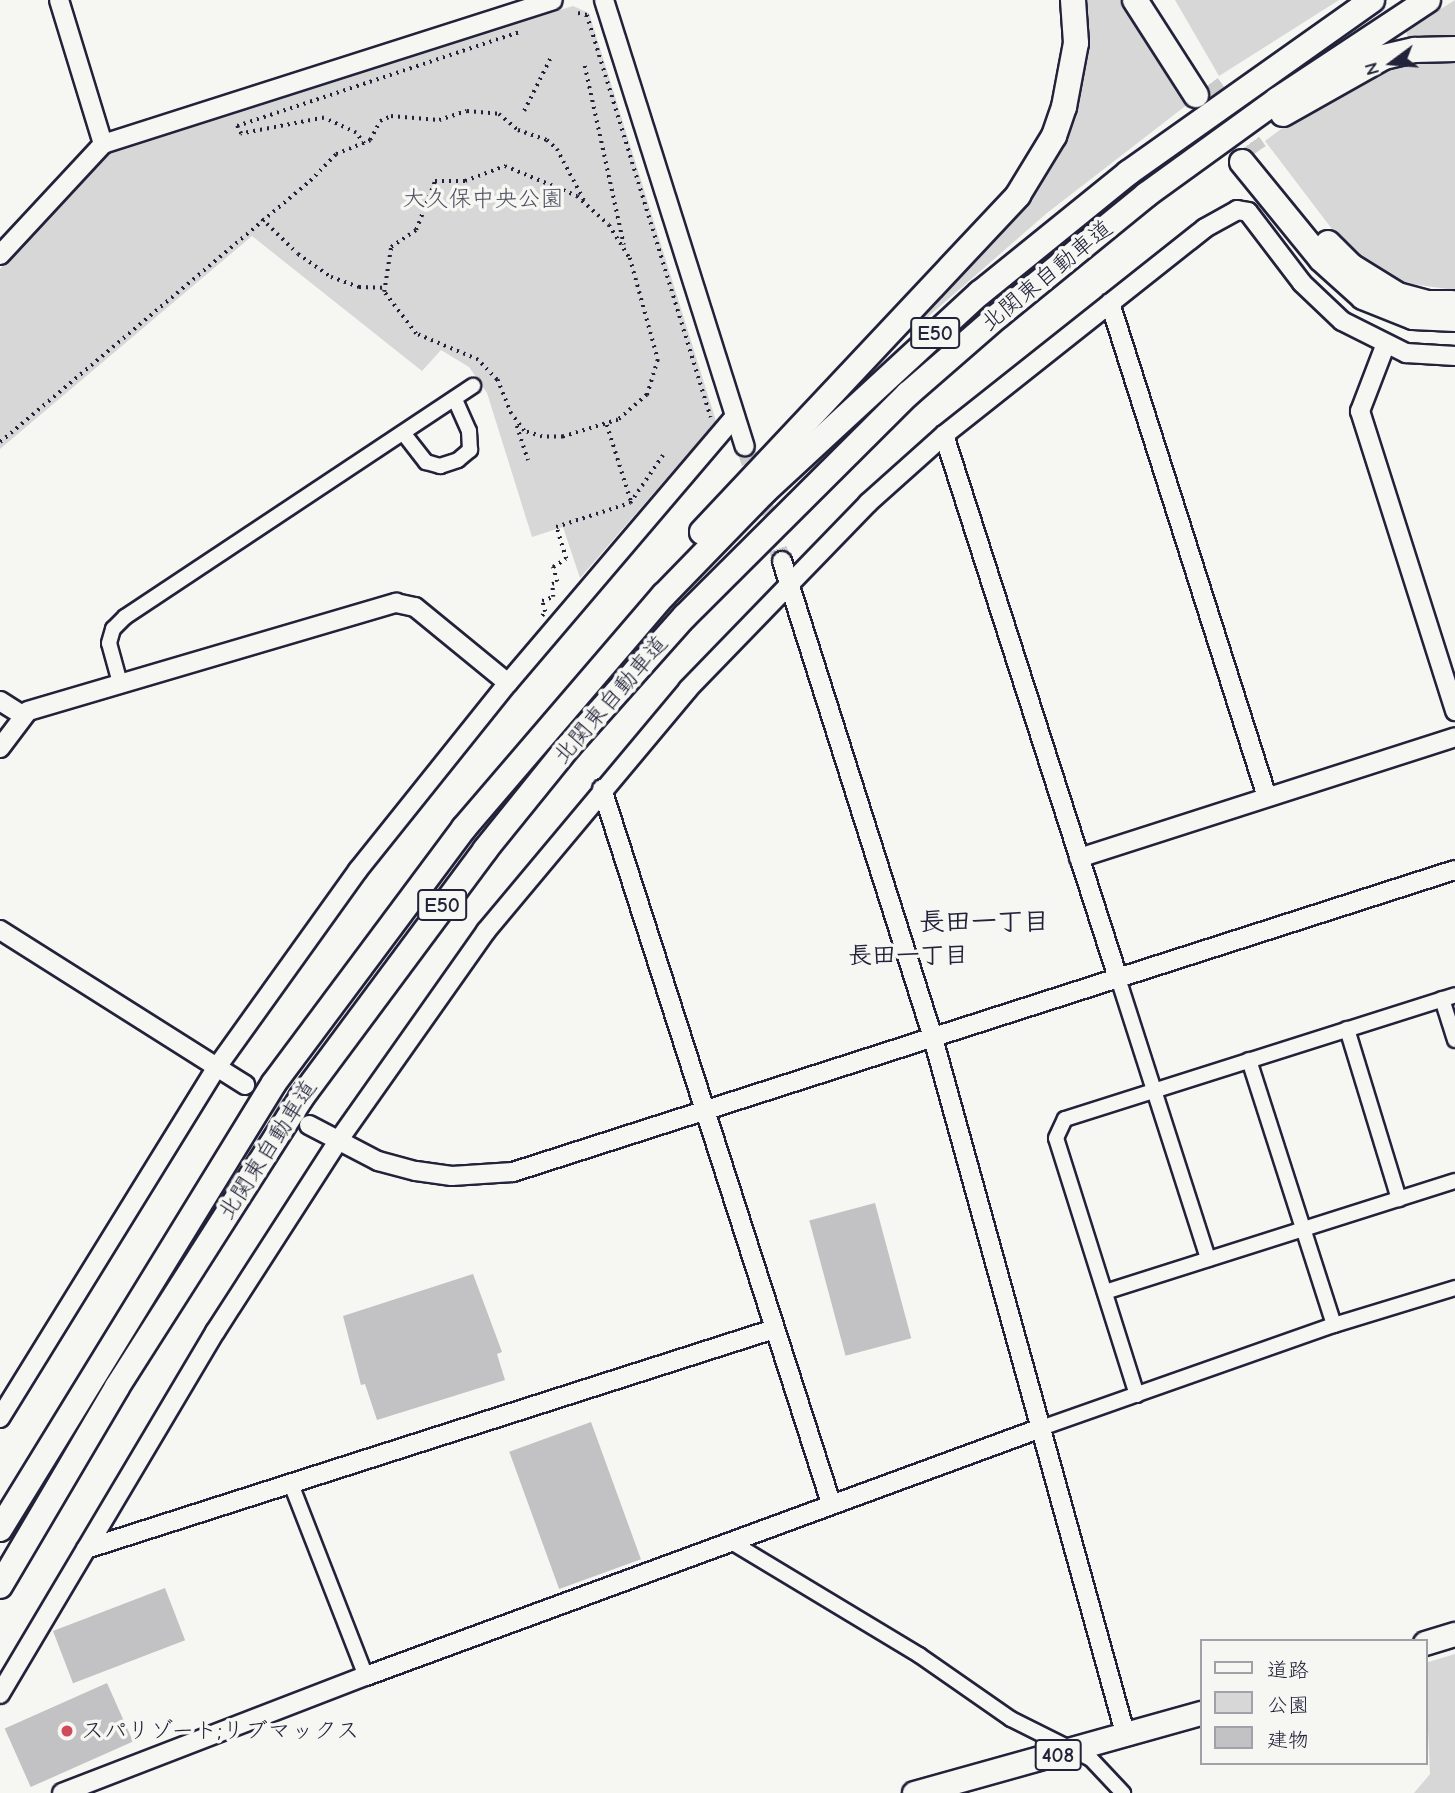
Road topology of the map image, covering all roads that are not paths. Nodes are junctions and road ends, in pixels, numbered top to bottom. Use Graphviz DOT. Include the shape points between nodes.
graph roads {
  1 [pos="59,0"];
  2 [pos="553,0"];
  3 [pos="604,0"];
  4 [pos="1073,0"];
  5 [pos="1135,0"];
  6 [pos="1153,0"];
  7 [pos="1372,0"];
  8 [pos="1428,0"];
  9 [pos="1455,49"];
  10 [pos="103,144"];
  11 [pos="0,256"];
  12 [pos="1455,302"];
  13 [pos="1110,303"];
  14 [pos="999,315"];
  15 [pos="1455,319"];
  16 [pos="1385,346"];
  17 [pos="1455,356"];
  18 [pos="473,386"];
  19 [pos="455,399"];
  20 [pos="735,416"];
  21 [pos="404,434"];
  22 [pos="944,435"];
  23 [pos="745,446"];
  24 [pos="782,561"];
  25 [pos="790,586"];
  26 [pos="120,683"];
  27 [pos="508,683"];
  28 [pos="0,701"];
  29 [pos="1455,711"];
  30 [pos="22,715"];
  31 [pos="550,724"];
  32 [pos="1455,737"];
  33 [pos="0,748"];
  34 [pos="602,789"];
  35 [pos="1267,797"];
  36 [pos="1079,858"];
  37 [pos="1455,870"];
  38 [pos="0,930"];
  39 [pos="1118,978"];
  40 [pos="1448,997"];
  41 [pos="1347,1029"];
  42 [pos="933,1038"];
  43 [pos="1455,1040"];
  44 [pos="1249,1060"];
  45 [pos="217,1068"];
  46 [pos="245,1085"];
  47 [pos="1154,1091"];
  48 [pos="705,1112"];
  49 [pos="309,1125"];
  50 [pos="338,1141"];
  51 [pos="1455,1181"];
  52 [pos="1399,1199"];
  53 [pos="1303,1229"];
  54 [pos="1208,1259"];
  55 [pos="1455,1288"];
  56 [pos="1105,1292"];
  57 [pos="1334,1325"];
  58 [pos="774,1329"];
  59 [pos="1137,1395"];
  60 [pos="0,1418"];
  61 [pos="1041,1428"];
  62 [pos="291,1484"];
  63 [pos="831,1503"];
  64 [pos="0,1529"];
  65 [pos="730,1541"];
  66 [pos="86,1549"];
  67 [pos="0,1586"];
  68 [pos="1455,1634"];
  69 [pos="1427,1642"];
  70 [pos="366,1676"];
  71 [pos="0,1694"];
  72 [pos="1200,1713"];
  73 [pos="1126,1737"];
  74 [pos="1074,1750"];
  75 [pos="62,1793"];
  76 [pos="914,1793"];
  77 [pos="1123,1793"];
  1 -- 10 [label="street"];
  2 -- 10 [label="street"];
  3 -- 20 [label="street"];
  4 -- 31 [label="highway" via="1076,43 1064,107 1054,136 1018,195 655,585"];
  5 -- 6 [label="highway" via="1202,90"];
  7 -- 31 [label="highway, 北関東自動車道 / E50" via="1128,173 914,351 755,501"];
  8 -- 14 [label="highway, 北関東自動車道 / E50" via="1277,100 1146,195"];
  9 -- 14 [label="highway" via="1415,50 1352,72 1152,207 1077,269"];
  10 -- 11 [label="street"];
  12 -- 15 [label="highway" via="1427,303 1398,295 1351,266 1249,157 1321,259 1363,297 1413,317"];
  13 -- 16 [label="street" via="1205,228 1237,210 1248,212 1302,283 1342,321"];
  13 -- 22 [label="street"];
  13 -- 35 [label="street"];
  14 -- 67 [label="highway, 北関東自動車道 / E50" via="908,394 779,518 587,726 485,850 300,1098 117,1387"];
  16 -- 17 [label="street" via="1406,353"];
  16 -- 29 [label="street" via="1360,411"];
  18 -- 19 [label="street"];
  19 -- 21 [label="street"];
  19 -- 21 [label="street" via="470,450 458,460 440,466 426,462"];
  20 -- 23 [label="street"];
  20 -- 27 [label="street"];
  21 -- 26 [label="street" via="125,617 113,629 109,643"];
  22 -- 25 [label="street" via="867,503"];
  22 -- 36 [label="street"];
  24 -- 25 [label="street"];
  25 -- 34 [label="street" via="688,689"];
  25 -- 42 [label="street"];
  26 -- 27 [label="street" via="396,603 415,607"];
  26 -- 30 [label="street"];
  27 -- 45 [label="street" via="358,870"];
  28 -- 30 [label="street"];
  30 -- 33 [label="street"];
  31 -- 64 [label="highway, 北関東自動車道 / E50" via="464,828 274,1083"];
  32 -- 35 [label="street"];
  34 -- 48 [label="street"];
  34 -- 50 [label="street" via="486,930"];
  35 -- 36 [label="street"];
  36 -- 39 [label="street"];
  37 -- 39 [label="street"];
  38 -- 45 [label="street"];
  39 -- 42 [label="street"];
  39 -- 47 [label="street"];
  40 -- 41 [label="street"];
  40 -- 43 [label="street"];
  41 -- 44 [label="street"];
  41 -- 52 [label="street"];
  42 -- 48 [label="street"];
  42 -- 61 [label="street"];
  44 -- 47 [label="street"];
  44 -- 53 [label="street"];
  45 -- 46 [label="street"];
  45 -- 60 [label="street"];
  47 -- 54 [label="street"];
  47 -- 56 [label="street" via="1065,1119 1056,1138"];
  48 -- 50 [label="street" via="513,1172 481,1176 416,1171 378,1161"];
  48 -- 58 [label="street"];
  49 -- 50 [label="street"];
  50 -- 66 [label="street" via="215,1332"];
  51 -- 52 [label="street"];
  52 -- 53 [label="street"];
  53 -- 54 [label="street"];
  53 -- 57 [label="street"];
  54 -- 56 [label="street"];
  55 -- 57 [label="street"];
  56 -- 59 [label="street"];
  57 -- 59 [label="street"];
  58 -- 62 [label="street"];
  58 -- 63 [label="street"];
  59 -- 61 [label="street"];
  61 -- 63 [label="street"];
  61 -- 73 [label="street"];
  62 -- 66 [label="street"];
  62 -- 70 [label="street"];
  63 -- 65 [label="street"];
  65 -- 70 [label="street"];
  65 -- 74 [label="street" via="919,1655 1011,1718"];
  66 -- 71 [label="street"];
  68 -- 69 [label="highway"];
  70 -- 75 [label="street"];
  72 -- 73 [label="highway, 408"];
  73 -- 74 [label="highway, 408"];
  74 -- 76 [label="highway, 408"];
  74 -- 77 [label="street" via="1091,1759"];
}
